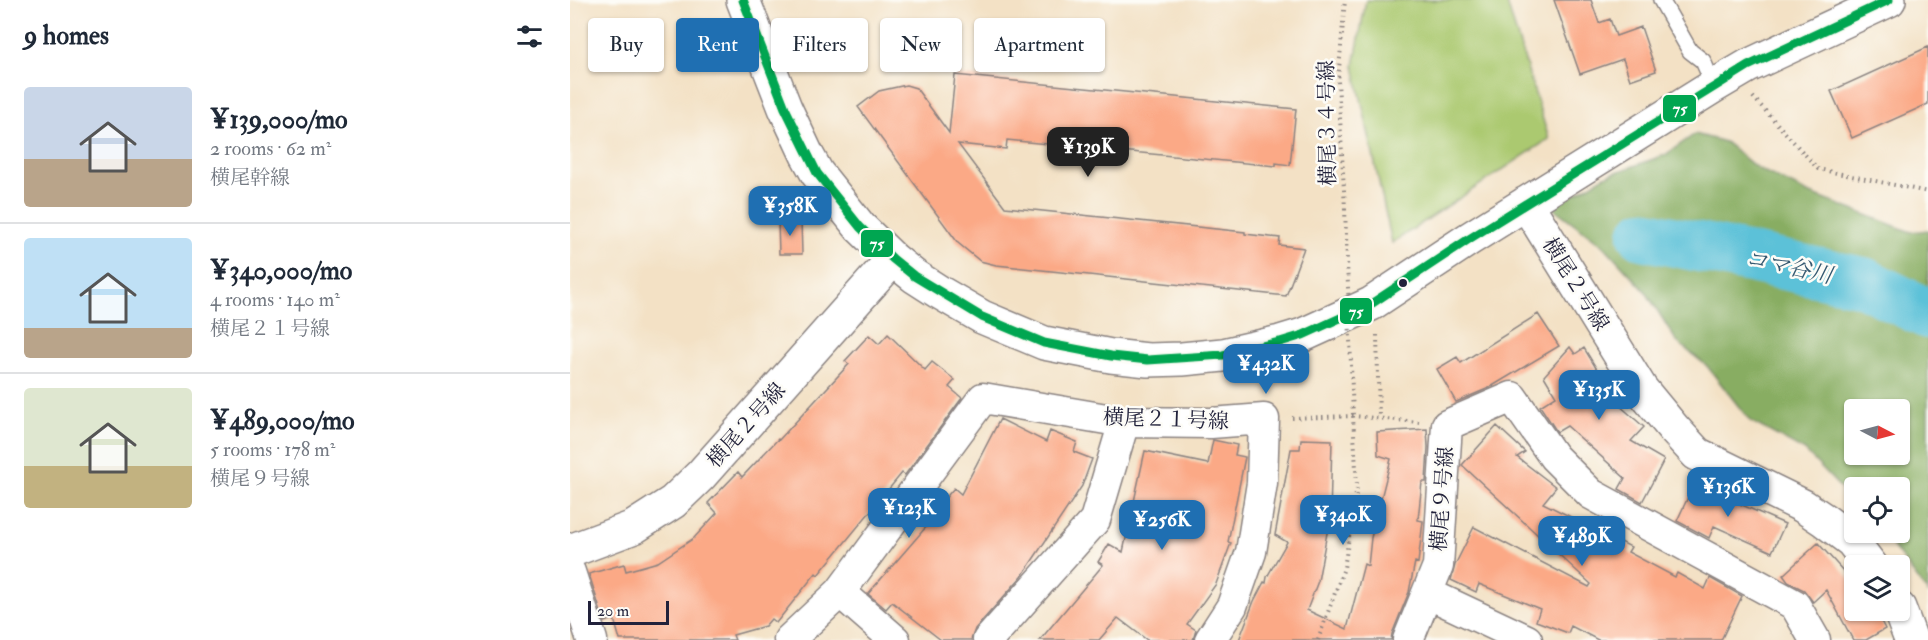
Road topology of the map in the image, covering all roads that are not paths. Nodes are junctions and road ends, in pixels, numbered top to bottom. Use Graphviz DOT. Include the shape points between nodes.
graph roads {
  1 [pos="743,0"];
  2 [pos="1661,0"];
  3 [pos="1888,0"];
  4 [pos="1714,86"];
  5 [pos="1526,203"];
  6 [pos="893,259"];
  7 [pos="1124,422"];
  8 [pos="570,551"];
  9 [pos="1863,555"];
  10 [pos="570,572"];
  11 [pos="840,592"];
  12 [pos="1427,593"];
  13 [pos="1904,621"];
  14 [pos="592,640"];
  15 [pos="789,640"];
  16 [pos="895,640"];
  17 [pos="988,640"];
  18 [pos="1210,640"];
  19 [pos="1408,640"];
  20 [pos="1527,640"];
  21 [pos="1815,640"];
  22 [pos="1911,640"];
  1 -- 6 [label="street" via="785,108 817,173"];
  2 -- 4 [label="lane" via="1690,51 1703,61"];
  3 -- 4 [label="street"];
  4 -- 5 [label="street"];
  5 -- 6 [label="street" via="1371,304 1280,342 1182,360 1111,356 1044,343 982,317"];
  5 -- 9 [label="street, 横尾２号線" via="1641,389 1697,454 1803,506 1852,541"];
  6 -- 8 [label="street, 横尾２号線" via="673,502 634,527"];
  7 -- 11 [label="street, 横尾２１号線" via="983,398"];
  7 -- 17 [label="street" via="1095,520"];
  7 -- 18 [label="street, 横尾２１号線" via="1264,419 1262,483 1251,552 1232,606"];
  10 -- 14 [label="street"];
  11 -- 15 [label="street"];
  11 -- 16 [label="street"];
  12 -- 19 [label="street, 横尾９号線"];
  12 -- 20 [label="street"];
  12 -- 21 [label="street, 横尾９号線" via="1438,566 1447,425 1512,397 1554,457 1591,494 1795,605"];
  13 -- 22 [label="street"];
}
